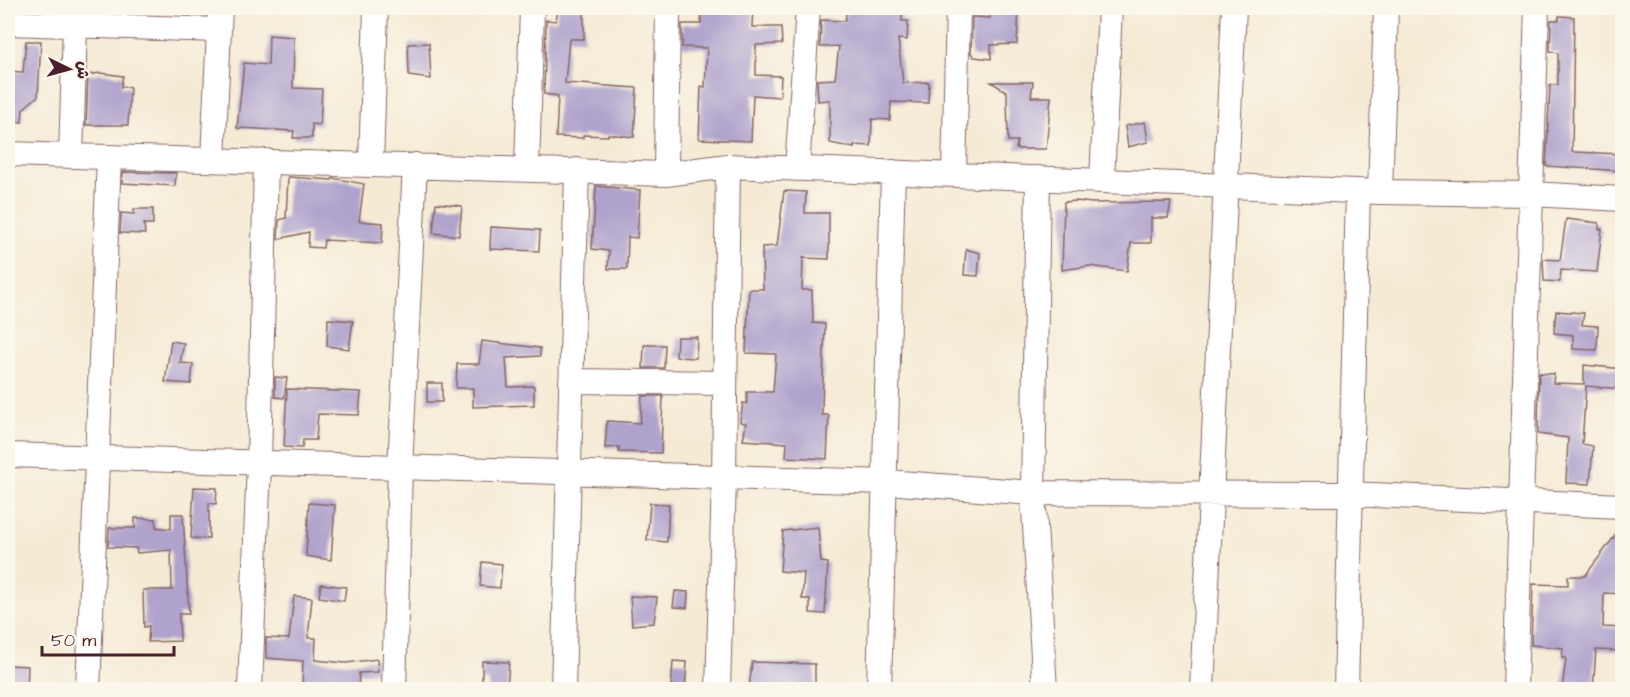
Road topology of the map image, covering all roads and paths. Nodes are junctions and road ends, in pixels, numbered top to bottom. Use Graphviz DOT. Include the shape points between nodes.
graph roads {
  1 [pos="376,8"];
  2 [pos="532,8"];
  3 [pos="668,8"];
  4 [pos="808,8"];
  5 [pos="958,8"];
  6 [pos="1110,8"];
  7 [pos="1234,8"];
  8 [pos="1386,8"];
  9 [pos="1537,8"];
  10 [pos="111,17"];
  11 [pos="219,19"];
  12 [pos="8,23"];
  13 [pos="75,26"];
  14 [pos="8,154"];
  15 [pos="71,156"];
  16 [pos="110,157"];
  17 [pos="213,159"];
  18 [pos="266,161"];
  19 [pos="371,164"];
  20 [pos="415,165"];
  21 [pos="728,166"];
  22 [pos="527,168"];
  23 [pos="797,169"];
  24 [pos="577,170"];
  25 [pos="893,172"];
  26 [pos="666,174"];
  27 [pos="954,175"];
  28 [pos="1038,178"];
  29 [pos="1102,181"];
  30 [pos="1225,186"];
  31 [pos="1369,192"];
  32 [pos="1531,194"];
  33 [pos="1623,199"];
  34 [pos="571,381"];
  35 [pos="725,383"];
  36 [pos="8,455"];
  37 [pos="97,458"];
  38 [pos="259,464"];
  39 [pos="400,468"];
  40 [pos="568,473"];
  41 [pos="724,478"];
  42 [pos="886,482"];
  43 [pos="1211,493"];
  44 [pos="1033,494"];
  45 [pos="1349,494"];
  46 [pos="1521,503"];
  47 [pos="1623,506"];
  48 [pos="88,690"];
  49 [pos="250,690"];
  50 [pos="394,690"];
  51 [pos="562,690"];
  52 [pos="718,690"];
  53 [pos="879,690"];
  54 [pos="1045,690"];
  55 [pos="1202,690"];
  56 [pos="1346,690"];
  57 [pos="1515,690"];
  1 -- 19 [label="street"];
  2 -- 22 [label="street"];
  3 -- 26 [label="street"];
  4 -- 23 [label="street"];
  5 -- 27 [label="street"];
  6 -- 29 [label="street"];
  7 -- 30 [label="street"];
  8 -- 31 [label="street"];
  9 -- 32 [label="street"];
  10 -- 11 [label="street"];
  10 -- 13 [label="street"];
  11 -- 17 [label="street"];
  12 -- 13 [label="street"];
  13 -- 15 [label="street"];
  14 -- 15 [label="street"];
  15 -- 16 [label="street"];
  16 -- 17 [label="street"];
  16 -- 37 [label="street"];
  17 -- 18 [label="street"];
  18 -- 19 [label="street"];
  18 -- 38 [label="street"];
  19 -- 20 [label="street"];
  20 -- 22 [label="street"];
  20 -- 39 [label="street"];
  21 -- 23 [label="street"];
  21 -- 26 [label="street"];
  21 -- 35 [label="street"];
  22 -- 24 [label="street"];
  23 -- 25 [label="street"];
  24 -- 26 [label="street"];
  24 -- 34 [label="street"];
  25 -- 27 [label="street"];
  25 -- 42 [label="street"];
  27 -- 28 [label="street"];
  28 -- 29 [label="street"];
  28 -- 44 [label="street"];
  29 -- 30 [label="street"];
  30 -- 31 [label="street"];
  30 -- 43 [label="street"];
  31 -- 32 [label="street"];
  31 -- 45 [label="street"];
  32 -- 33 [label="street"];
  32 -- 46 [label="street"];
  34 -- 35 [label="street"];
  34 -- 40 [label="street"];
  35 -- 41 [label="street"];
  36 -- 37 [label="street"];
  37 -- 38 [label="street"];
  37 -- 48 [label="street"];
  38 -- 39 [label="street"];
  38 -- 49 [label="street"];
  39 -- 40 [label="street"];
  39 -- 50 [label="street"];
  40 -- 41 [label="street"];
  40 -- 51 [label="street"];
  41 -- 42 [label="street"];
  41 -- 52 [label="street"];
  42 -- 44 [label="street"];
  42 -- 53 [label="street"];
  43 -- 44 [label="street"];
  43 -- 45 [label="street"];
  43 -- 55 [label="street"];
  44 -- 54 [label="street"];
  45 -- 46 [label="street"];
  45 -- 56 [label="street"];
  46 -- 47 [label="street"];
  46 -- 57 [label="street"];
}
